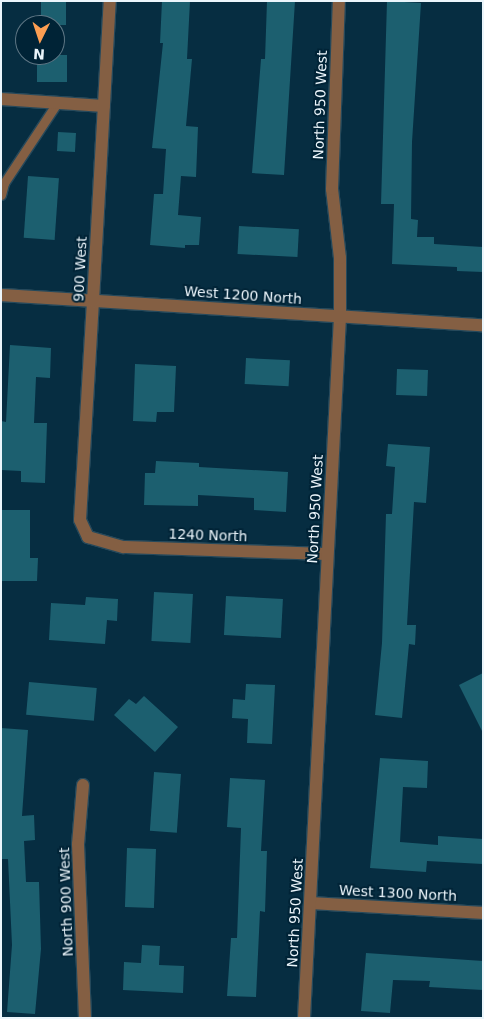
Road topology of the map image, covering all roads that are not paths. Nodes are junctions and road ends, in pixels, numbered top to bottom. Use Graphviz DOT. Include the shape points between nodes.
graph roads {
  1 [pos="110,1"];
  2 [pos="339,1"];
  3 [pos="1,99"];
  4 [pos="56,103"];
  5 [pos="104,106"];
  6 [pos="1,195"];
  7 [pos="1,295"];
  8 [pos="93,300"];
  9 [pos="340,316"];
  10 [pos="483,325"];
  11 [pos="88,537"];
  12 [pos="328,554"];
  13 [pos="83,785"];
  14 [pos="312,903"];
  15 [pos="483,913"];
  16 [pos="84,1018"];
  17 [pos="304,1018"];
  1 -- 5 [label="street, 900 West"];
  2 -- 9 [label="street, North 950 West" via="332,189 340,258"];
  3 -- 4 [label="street"];
  4 -- 5 [label="street"];
  4 -- 6 [label="lane" via="4,182"];
  5 -- 8 [label="street, 900 West"];
  7 -- 8 [label="street, West 1200 North"];
  8 -- 9 [label="street, West 1200 North"];
  8 -- 11 [label="street, 900 West" via="80,520"];
  9 -- 10 [label="street, West 1200 North"];
  9 -- 12 [label="street, North 950 West"];
  11 -- 12 [label="street, 1240 North" via="124,547"];
  12 -- 14 [label="street, North 950 West"];
  13 -- 16 [label="street, North 900 West" via="78,844"];
  14 -- 15 [label="street, West 1300 North"];
  14 -- 17 [label="street, North 950 West"];
}
